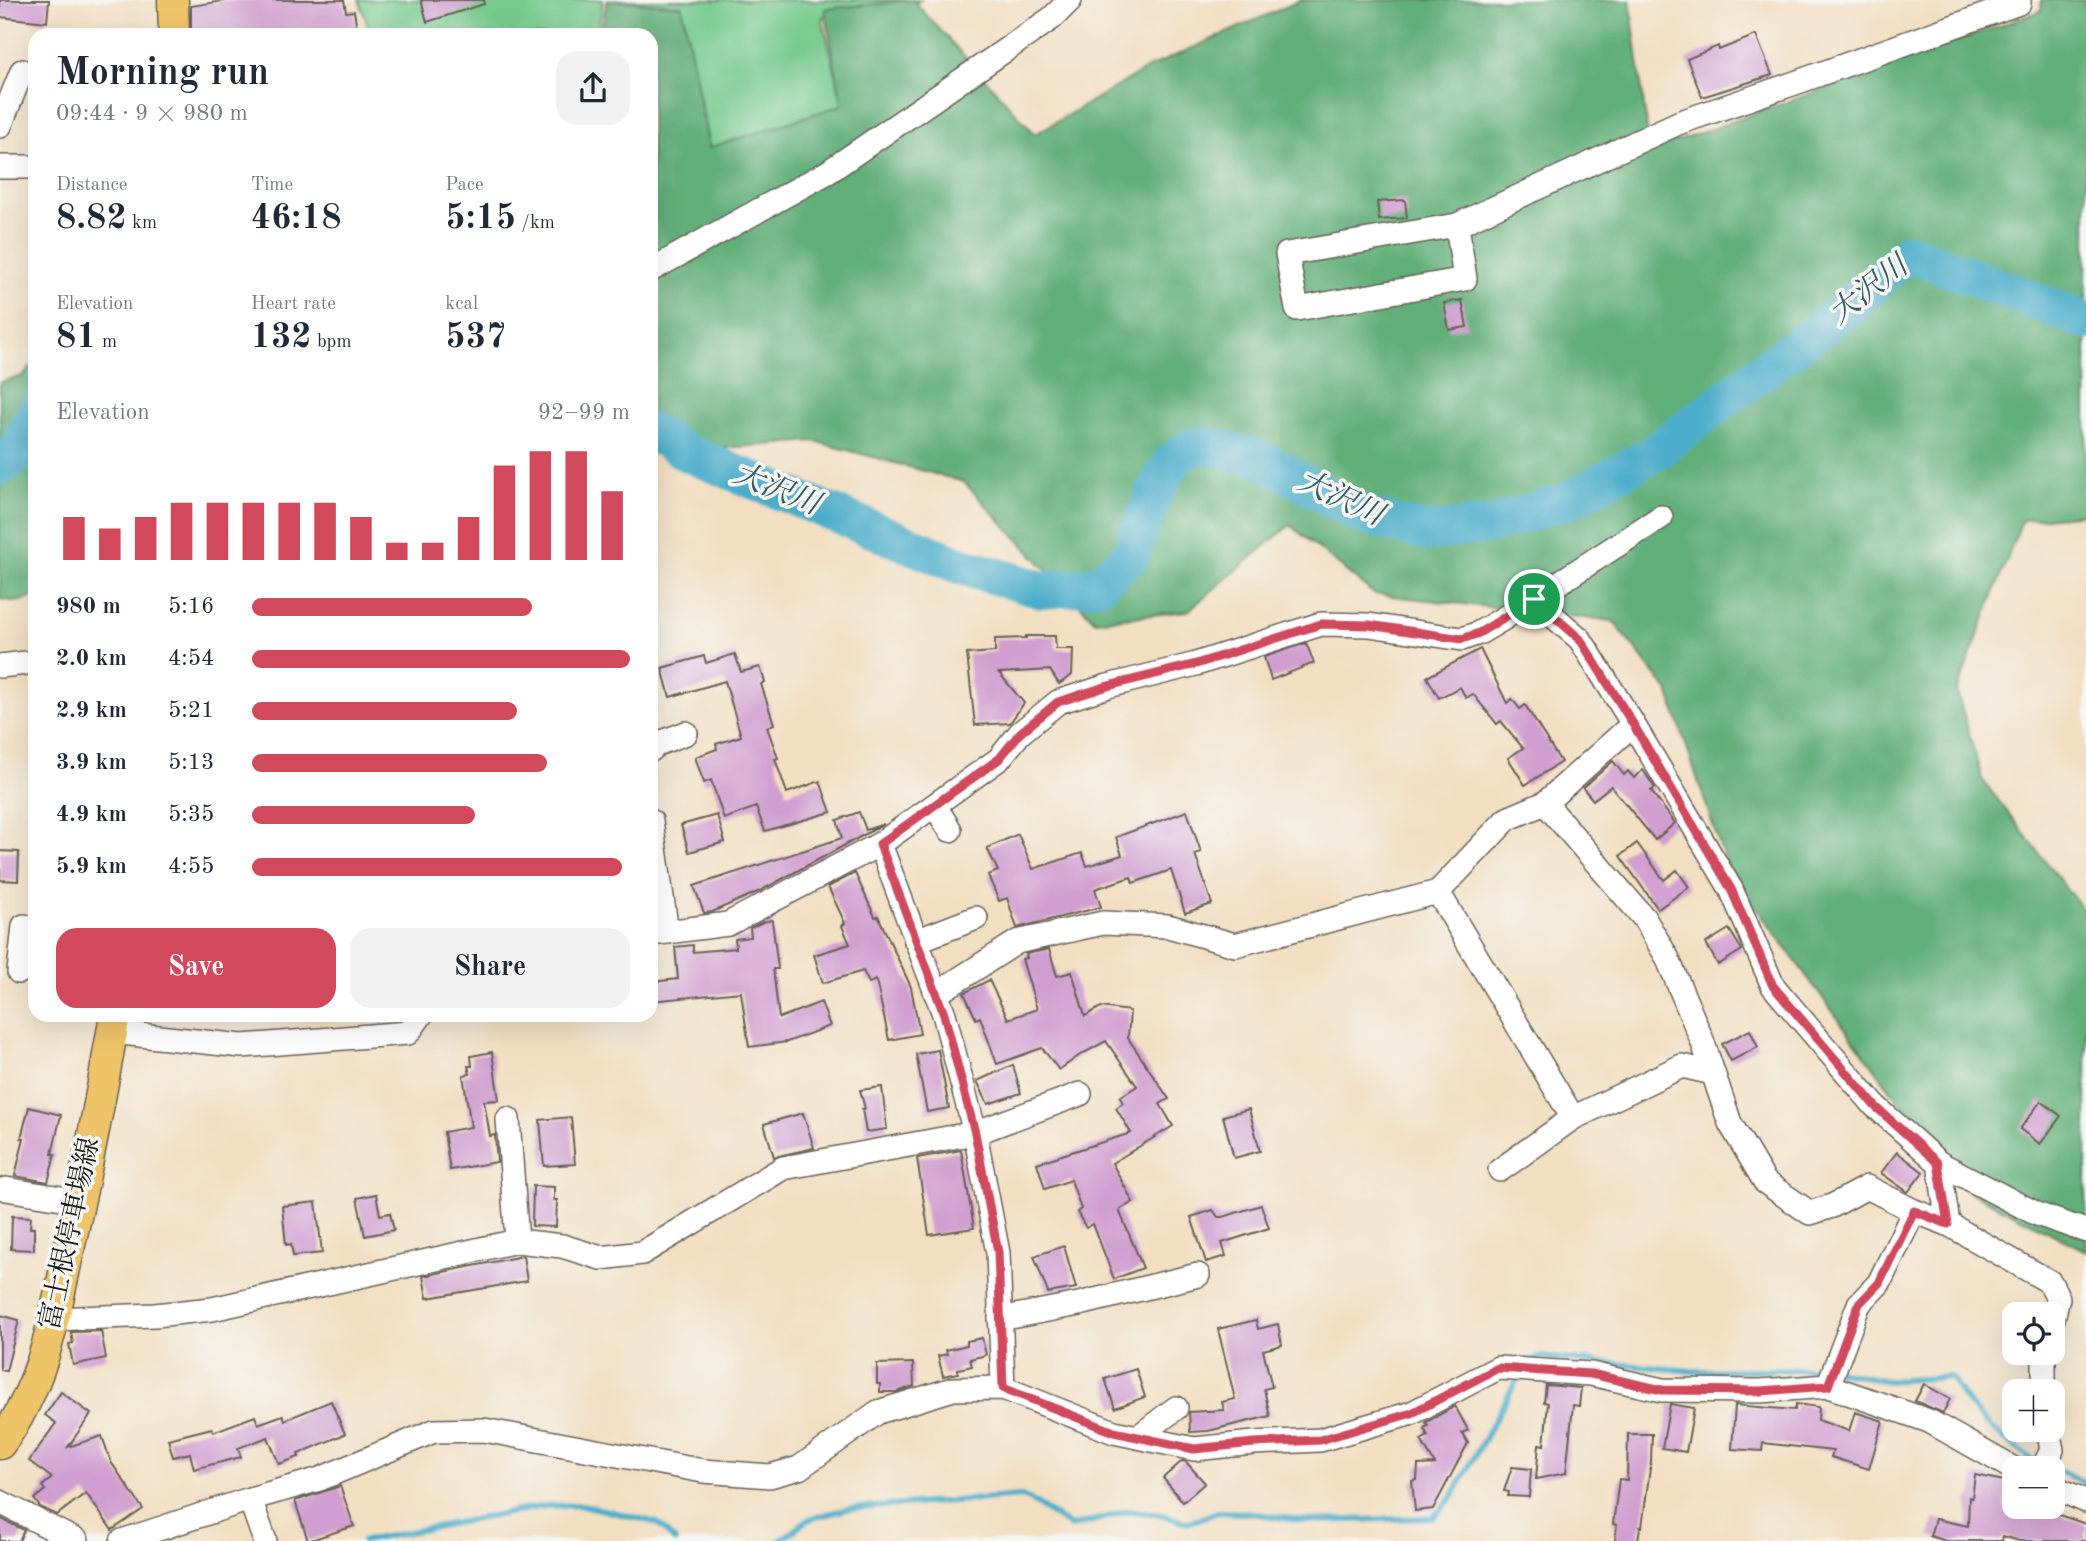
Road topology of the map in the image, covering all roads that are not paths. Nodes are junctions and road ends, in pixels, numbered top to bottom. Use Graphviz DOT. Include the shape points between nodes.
graph roads {
  1 [pos="173,0"];
  2 [pos="1070,0"];
  3 [pos="2019,0"];
  4 [pos="174,28"];
  5 [pos="22,71"];
  6 [pos="0,126"];
  7 [pos="0,167"];
  8 [pos="28,167"];
  9 [pos="1457,225"];
  10 [pos="658,266"];
  11 [pos="1661,517"];
  12 [pos="1534,599"];
  13 [pos="28,663"];
  14 [pos="0,666"];
  15 [pos="1633,724"];
  16 [pos="686,733"];
  17 [pos="658,744"];
  18 [pos="1545,803"];
  19 [pos="934,806"];
  20 [pos="950,830"];
  21 [pos="880,844"];
  22 [pos="1438,892"];
  23 [pos="976,918"];
  24 [pos="24,926"];
  25 [pos="659,933"];
  26 [pos="916,941"];
  27 [pos="18,972"];
  28 [pos="936,994"];
  29 [pos="416,1022"];
  30 [pos="114,1023"];
  31 [pos="1713,1073"];
  32 [pos="1080,1094"];
  33 [pos="1573,1118"];
  34 [pos="508,1119"];
  35 [pos="975,1133"];
  36 [pos="1938,1163"];
  37 [pos="1500,1170"];
  38 [pos="6,1189"];
  39 [pos="80,1201"];
  40 [pos="1914,1211"];
  41 [pos="1948,1224"];
  42 [pos="2086,1231"];
  43 [pos="517,1241"];
  44 [pos="1198,1275"];
  45 [pos="2057,1302"];
  46 [pos="53,1319"];
  47 [pos="1000,1319"];
  48 [pos="1828,1386"];
  49 [pos="1003,1388"];
  50 [pos="1176,1408"];
  51 [pos="1138,1437"];
  52 [pos="0,1444"];
  53 [pos="2002,1462"];
  54 [pos="2065,1492"];
  55 [pos="250,1499"];
  56 [pos="2086,1501"];
  57 [pos="0,1502"];
  58 [pos="77,1541"];
  59 [pos="122,1541"];
  60 [pos="265,1541"];
  1 -- 4 [label="main road"];
  2 -- 10 [label="street" via="1052,18 828,172"];
  3 -- 9 [label="street" via="1678,123"];
  5 -- 6 [label="street"];
  7 -- 8 [label="street"];
  9 -- 9 [label="street" via="1287,254 1297,309 1465,279"];
  11 -- 12 [label="street"];
  12 -- 15 [label="street" via="1580,639"];
  12 -- 19 [label="street" via="1462,639 1369,625 1321,624 1058,702 1020,733 999,759"];
  13 -- 14 [label="street"];
  15 -- 18 [label="street"];
  15 -- 36 [label="street" via="1731,889 1773,986 1875,1106"];
  16 -- 17 [label="street"];
  18 -- 22 [label="street" via="1507,819"];
  18 -- 31 [label="street" via="1644,918 1667,957"];
  19 -- 20 [label="street"];
  19 -- 21 [label="street"];
  21 -- 25 [label="street" via="728,924"];
  21 -- 26 [label="street"];
  22 -- 28 [label="street" via="1235,945 1168,926 1103,923 1017,942"];
  22 -- 33 [label="street"];
  23 -- 26 [label="street"];
  24 -- 27 [label="street"];
  26 -- 28 [label="street"];
  28 -- 35 [label="street"];
  29 -- 30 [label="street" via="408,1033 242,1046"];
  30 -- 39 [label="main road, 富士根停車場線"];
  31 -- 33 [label="street" via="1682,1066"];
  31 -- 40 [label="street" via="1730,1123 1765,1182 1810,1213 1867,1187"];
  32 -- 35 [label="street"];
  33 -- 37 [label="street"];
  34 -- 43 [label="street"];
  35 -- 43 [label="street" via="783,1168 642,1253 601,1258 562,1246"];
  35 -- 47 [label="street" via="998,1252"];
  36 -- 41 [label="street"];
  36 -- 42 [label="street" via="2037,1214"];
  38 -- 39 [label="street"];
  39 -- 46 [label="main road, 富士根停車場線"];
  40 -- 41 [label="street"];
  40 -- 48 [label="street" via="1879,1283 1859,1304"];
  41 -- 45 [label="street" via="2050,1282"];
  43 -- 46 [label="street" via="212,1310"];
  44 -- 47 [label="street"];
  46 -- 52 [label="main road, 富士根停車場線" via="40,1371 16,1423"];
  47 -- 49 [label="street"];
  48 -- 51 [label="street" via="1662,1390 1591,1374 1498,1368 1412,1413 1320,1440 1194,1449"];
  48 -- 53 [label="street" via="1928,1421"];
  49 -- 51 [label="street"];
  49 -- 55 [label="street" via="953,1389 878,1412 799,1468 771,1476 703,1471 485,1430 435,1431 320,1479"];
  50 -- 51 [label="street"];
  54 -- 56 [label="street"];
  55 -- 59 [label="street"];
  55 -- 60 [label="street"];
  57 -- 58 [label="street"];
}
